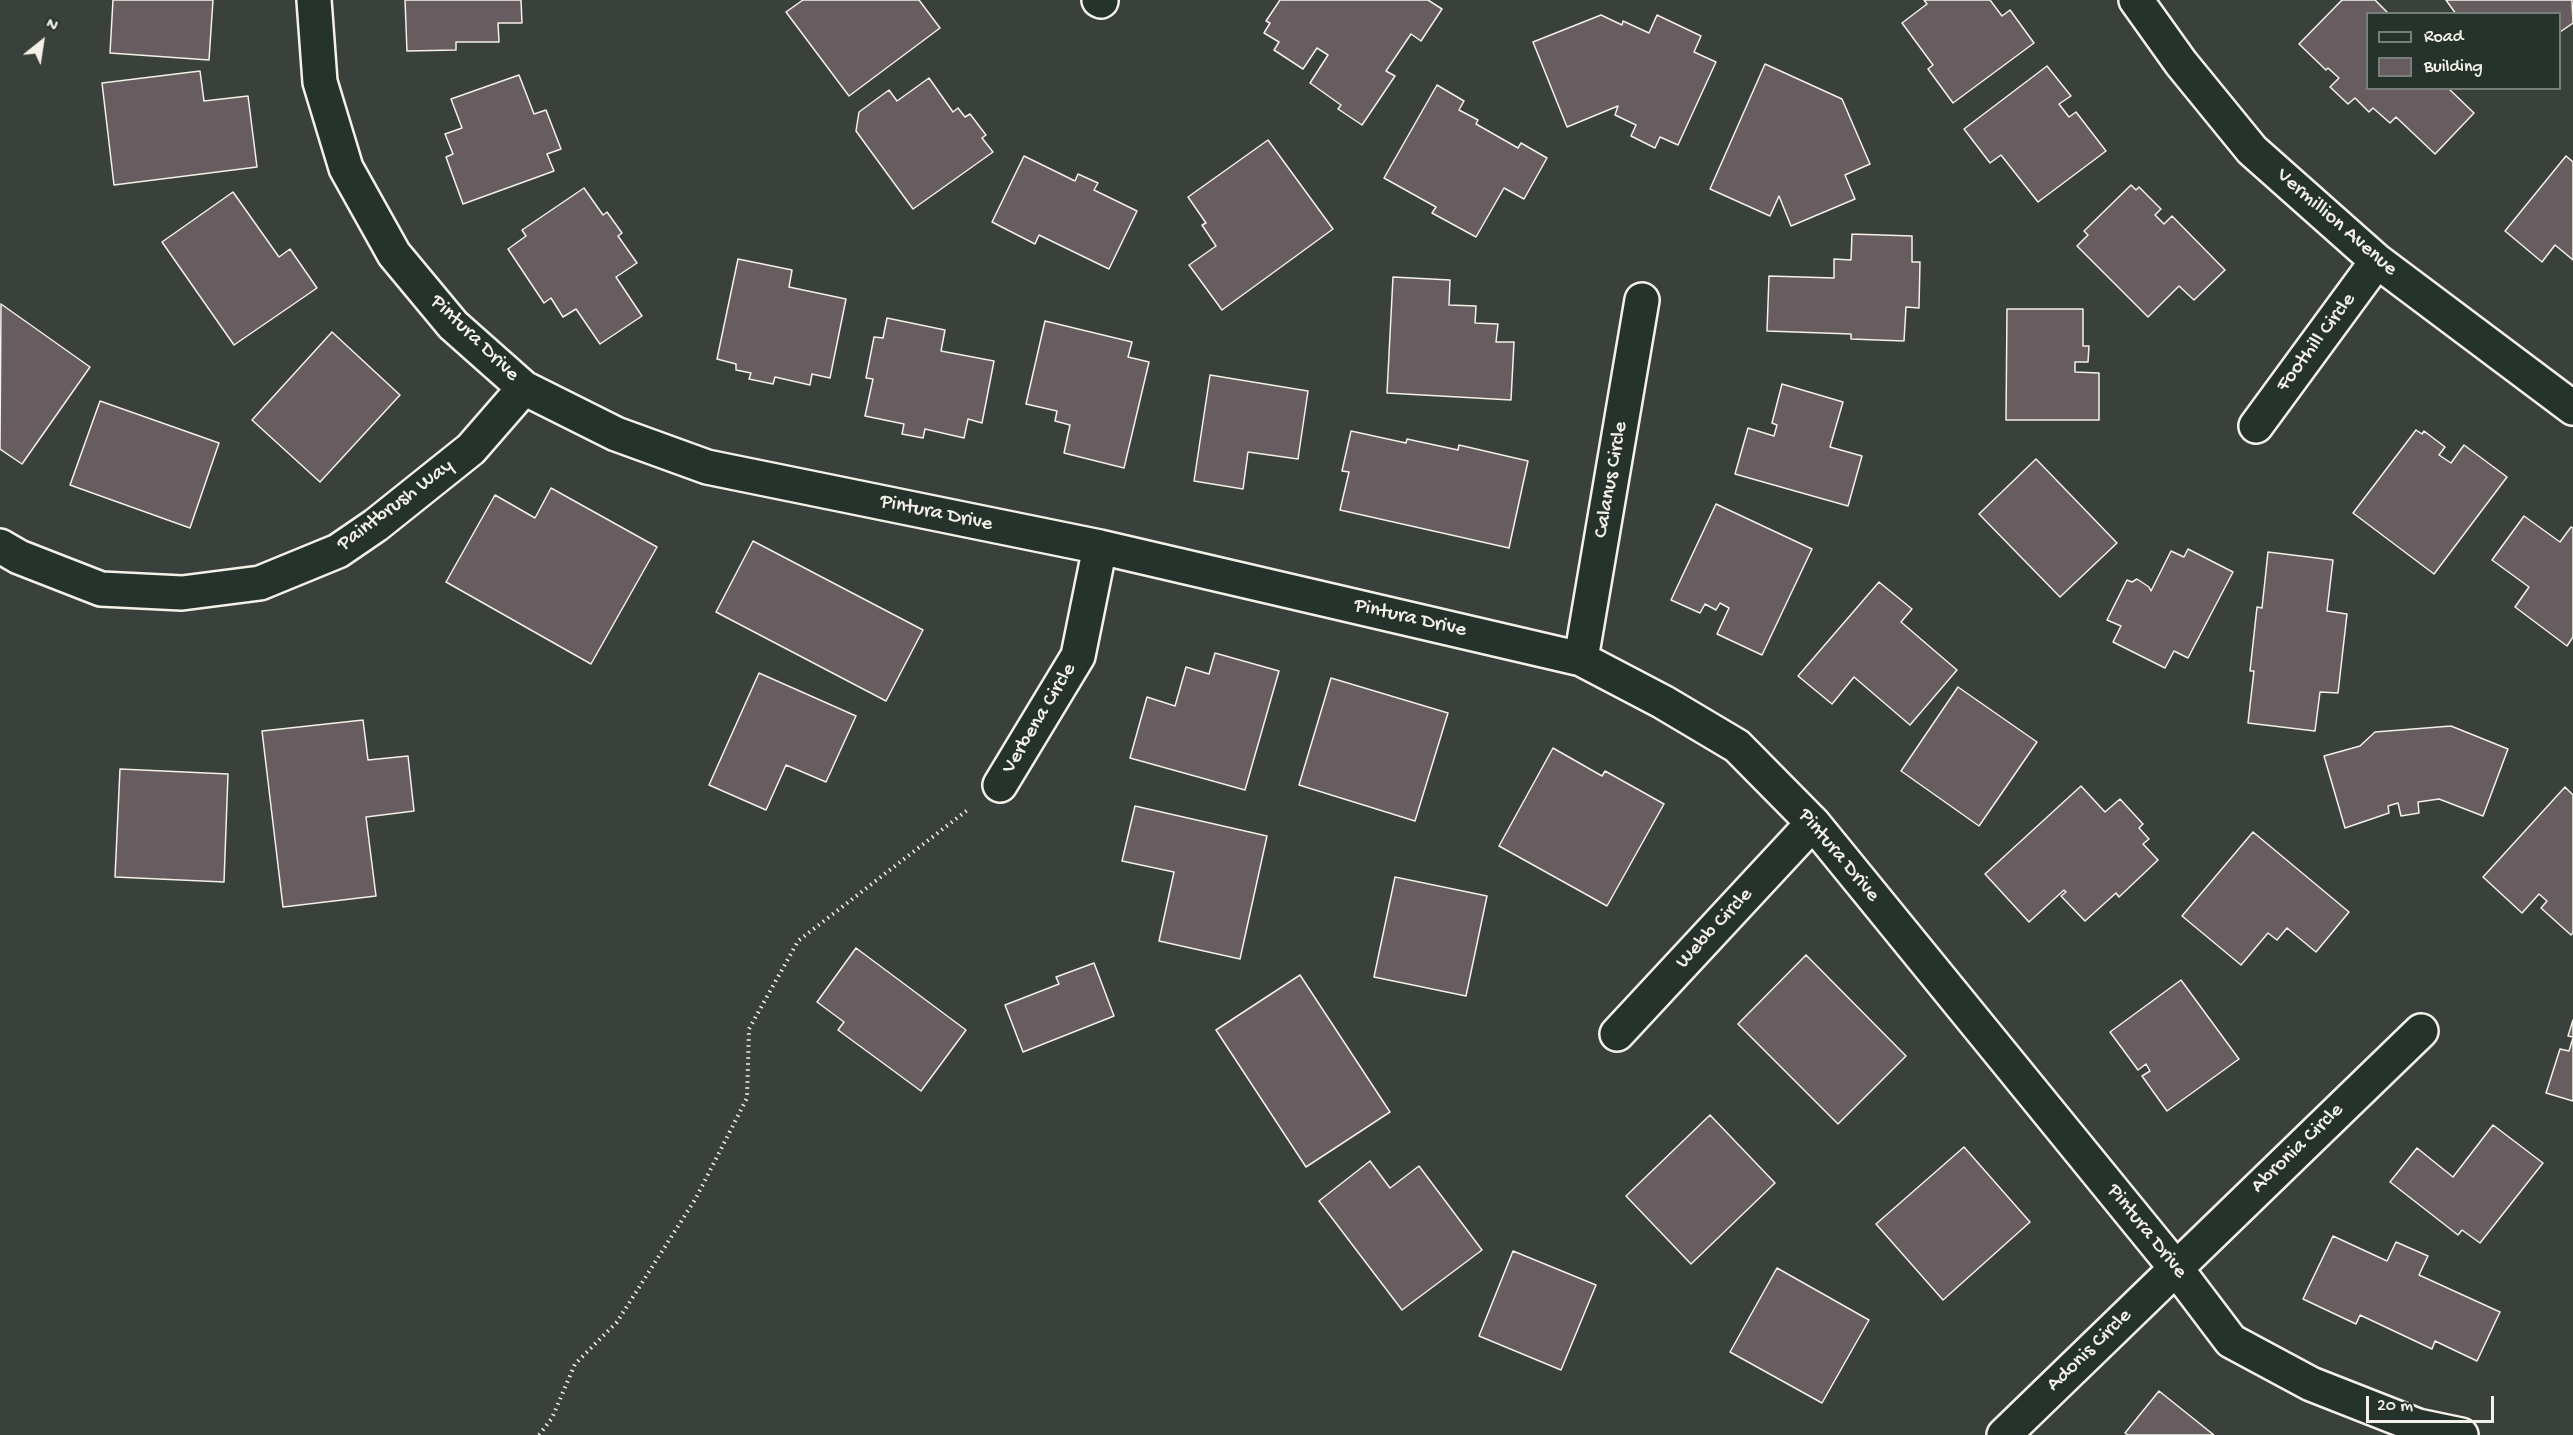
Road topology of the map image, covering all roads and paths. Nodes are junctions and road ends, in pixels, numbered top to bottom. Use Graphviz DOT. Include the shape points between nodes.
graph roads {
  1 [pos="314,0"];
  2 [pos="2136,0"];
  3 [pos="2378,261"];
  4 [pos="1642,300"];
  5 [pos="524,388"];
  6 [pos="2573,408"];
  7 [pos="2256,426"];
  8 [pos="0,546"];
  9 [pos="1100,547"];
  10 [pos="1581,659"];
  11 [pos="1000,785"];
  12 [pos="1813,823"];
  13 [pos="2421,1031"];
  14 [pos="1617,1034"];
  15 [pos="2175,1268"];
  16 [pos="539,1435"];
  17 [pos="2004,1435"];
  18 [pos="2460,1435"];
  1 -- 5 [label="street, Pintura Drive" via="320,82 346,168 394,254 453,325"];
  2 -- 3 [label="street, Vermillion Avenue" via="2252,150"];
  3 -- 6 [label="street, Vermillion Avenue"];
  3 -- 7 [label="street, Foothill Circle"];
  4 -- 10 [label="street, Calanus Circle"];
  5 -- 8 [label="street, Paintbrush Way" via="471,449 376,525 338,550 260,583 182,593 101,589"];
  5 -- 9 [label="street, Pintura Drive" via="616,435 707,467"];
  9 -- 10 [label="street, Pintura Drive"];
  9 -- 11 [label="street, Verbena Circle" via="1078,656"];
  10 -- 12 [label="street, Pintura Drive" via="1737,746"];
  11 -- 16 [label="path" via="798,941 749,1029 747,1098 696,1198 617,1322 575,1364 552,1418"];
  12 -- 14 [label="street, Webb Circle"];
  12 -- 15 [label="street, Pintura Drive"];
  13 -- 15 [label="street, Abronia Circle"];
  15 -- 17 [label="street, Adonis Circle"];
  15 -- 18 [label="street, Pintura Drive" via="2231,1341 2311,1384 2418,1426"];
}
